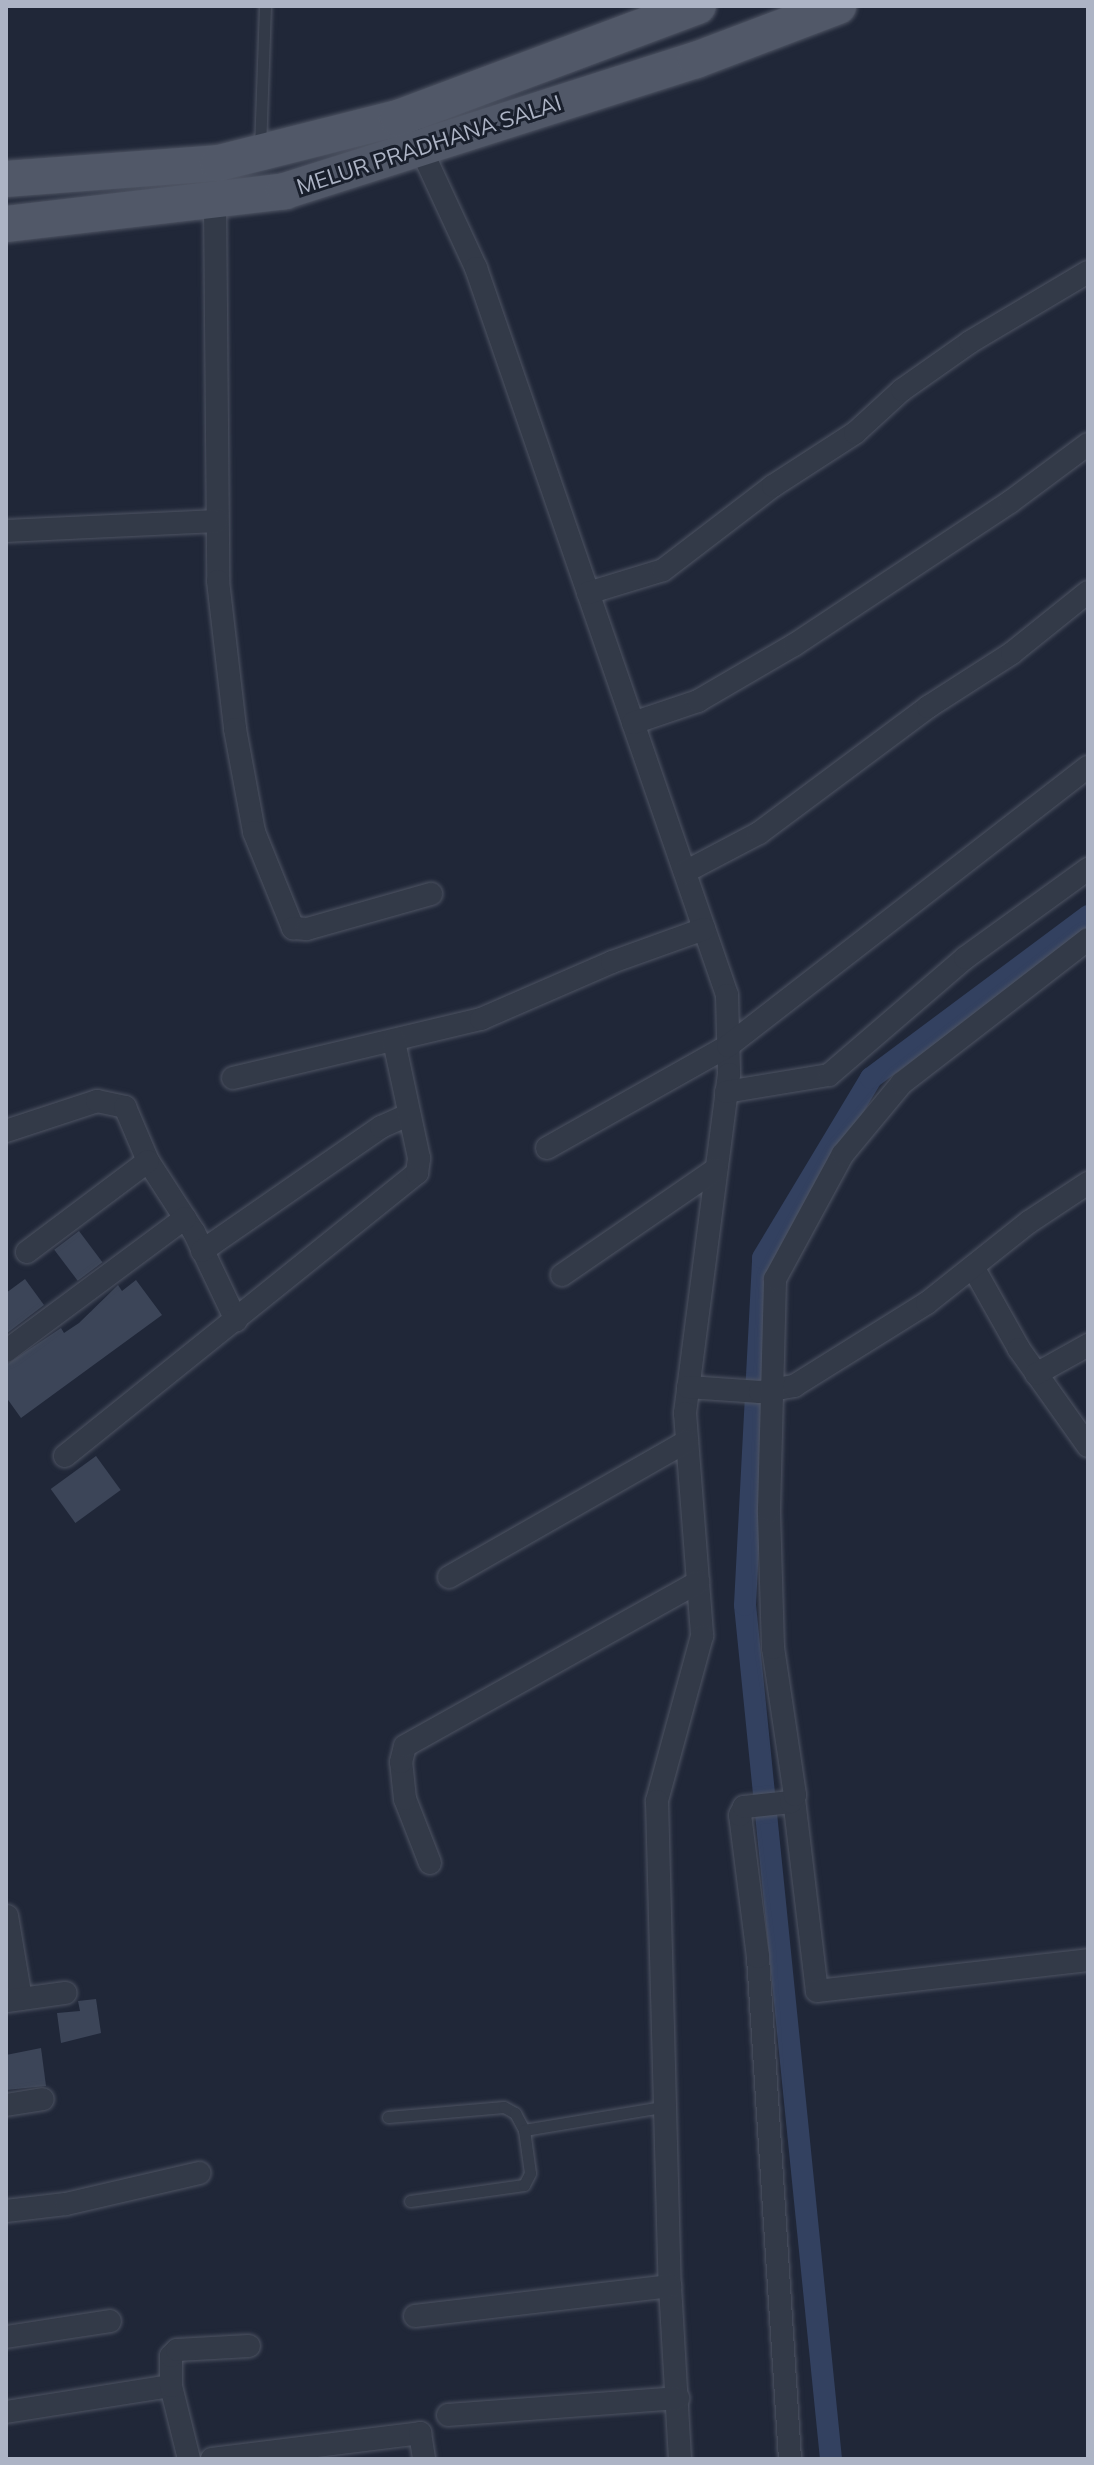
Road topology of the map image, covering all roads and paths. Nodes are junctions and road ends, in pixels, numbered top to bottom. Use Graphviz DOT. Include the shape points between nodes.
graph roads {
  1 [pos="265,6"];
  2 [pos="698,6"];
  3 [pos="838,6"];
  4 [pos="406,114"];
  5 [pos="420,148"];
  6 [pos="269,150"];
  7 [pos="102,172"];
  8 [pos="6,179"];
  9 [pos="296,188"];
  10 [pos="215,200"];
  11 [pos="106,213"];
  12 [pos="6,224"];
  13 [pos="1088,272"];
  14 [pos="1088,444"];
  15 [pos="217,521"];
  16 [pos="6,531"];
  17 [pos="1088,592"];
  18 [pos="588,593"];
  19 [pos="633,723"];
  20 [pos="1088,767"];
  21 [pos="1088,869"];
  22 [pos="685,872"];
  23 [pos="431,894"];
  24 [pos="704,929"];
  25 [pos="1088,939"];
  26 [pos="394,1041"];
  27 [pos="728,1046"];
  28 [pos="233,1078"];
  29 [pos="726,1092"];
  30 [pos="406,1116"];
  31 [pos="6,1131"];
  32 [pos="547,1148"];
  33 [pos="148,1161"];
  34 [pos="716,1169"];
  35 [pos="1088,1183"];
  36 [pos="185,1218"];
  37 [pos="202,1251"];
  38 [pos="27,1252"];
  39 [pos="973,1267"];
  40 [pos="562,1275"];
  41 [pos="236,1320"];
  42 [pos="1088,1345"];
  43 [pos="6,1351"];
  44 [pos="1036,1374"];
  45 [pos="688,1387"];
  46 [pos="759,1392"];
  47 [pos="687,1441"];
  48 [pos="1088,1446"];
  49 [pos="65,1456"];
  50 [pos="449,1577"];
  51 [pos="698,1582"];
  52 [pos="785,1802"];
  53 [pos="430,1863"];
  54 [pos="7,1916"];
  55 [pos="1088,1960"];
  56 [pos="65,1993"];
  57 [pos="14,2000"];
  58 [pos="43,2099"];
  59 [pos="6,2105"];
  60 [pos="667,2106"];
  61 [pos="388,2117"];
  62 [pos="524,2130"];
  63 [pos="199,2173"];
  64 [pos="410,2201"];
  65 [pos="6,2211"];
  66 [pos="670,2286"];
  67 [pos="415,2316"];
  68 [pos="110,2321"];
  69 [pos="6,2337"];
  70 [pos="249,2346"];
  71 [pos="171,2386"];
  72 [pos="678,2398"];
  73 [pos="6,2412"];
  74 [pos="448,2415"];
  75 [pos="189,2459"];
  76 [pos="212,2459"];
  77 [pos="424,2459"];
  78 [pos="680,2459"];
  79 [pos="790,2459"];
  1 -- 6 [label="lane"];
  2 -- 4 [label="main road, MELUR PRADHANA SALAI"];
  3 -- 5 [label="main road, MELUR PRADHANA SALAI" via="696,60"];
  4 -- 5 [label="street"];
  4 -- 6 [label="main road, MELUR PRADHANA SALAI"];
  5 -- 9 [label="main road, MELUR PRADHANA SALAI"];
  5 -- 18 [label="street" via="476,268"];
  6 -- 7 [label="main road, MELUR PRADHANA SALAI" via="219,163"];
  6 -- 9 [label="main road"];
  7 -- 8 [label="main road, MELUR PRADHANA SALAI"];
  7 -- 11 [label="main road"];
  9 -- 10 [label="main road, MELUR PRADHANA SALAI"];
  10 -- 11 [label="main road, MELUR PRADHANA SALAI"];
  10 -- 15 [label="street"];
  11 -- 12 [label="main road, MELUR PRADHANA SALAI"];
  13 -- 18 [label="street" via="970,342 902,390 855,433 773,486 663,570"];
  14 -- 19 [label="street" via="794,645 698,701"];
  15 -- 16 [label="street"];
  15 -- 23 [label="street" via="218,581 235,729 254,832 285,917 293,928 307,929"];
  17 -- 22 [label="street" via="785,815"];
  18 -- 19 [label="street"];
  19 -- 22 [label="street"];
  20 -- 27 [label="street"];
  21 -- 29 [label="street" via="965,958 829,1075"];
  22 -- 24 [label="street"];
  24 -- 26 [label="street" via="481,1019"];
  24 -- 27 [label="street" via="727,995"];
  25 -- 46 [label="street" via="902,1083 843,1154 775,1279"];
  26 -- 28 [label="street"];
  26 -- 30 [label="street"];
  27 -- 29 [label="street"];
  27 -- 32 [label="street"];
  29 -- 34 [label="street"];
  30 -- 37 [label="street" via="381,1127"];
  30 -- 41 [label="street" via="419,1158 417,1173"];
  31 -- 33 [label="street" via="112,1100 125,1107"];
  33 -- 36 [label="street"];
  33 -- 38 [label="street"];
  34 -- 40 [label="street"];
  34 -- 45 [label="street"];
  35 -- 39 [label="street"];
  36 -- 37 [label="street"];
  36 -- 43 [label="street"];
  37 -- 41 [label="street"];
  39 -- 44 [label="street"];
  39 -- 46 [label="street" via="927,1303 794,1386"];
  41 -- 49 [label="street"];
  42 -- 44 [label="street"];
  44 -- 48 [label="street"];
  45 -- 46 [label="street"];
  45 -- 47 [label="street"];
  46 -- 52 [label="street"];
  47 -- 50 [label="street"];
  47 -- 51 [label="street"];
  51 -- 53 [label="street" via="405,1746 405,1799"];
  51 -- 60 [label="street" via="702,1636 657,1801"];
  52 -- 55 [label="street" via="817,1991"];
  52 -- 79 [label="street" via="752,1805 740,1815 759,1969"];
  54 -- 57 [label="street"];
  56 -- 57 [label="street"];
  58 -- 59 [label="street"];
  60 -- 62 [label="lane"];
  60 -- 66 [label="street"];
  61 -- 62 [label="lane" via="504,2107 515,2113"];
  62 -- 64 [label="lane" via="530,2173 524,2185"];
  63 -- 65 [label="street" via="66,2204"];
  66 -- 67 [label="street"];
  66 -- 72 [label="street"];
  68 -- 69 [label="street"];
  70 -- 71 [label="street" via="177,2350 169,2366"];
  71 -- 73 [label="street"];
  71 -- 75 [label="street"];
  72 -- 74 [label="street"];
  72 -- 78 [label="street"];
  76 -- 77 [label="street" via="420,2433"];
}
